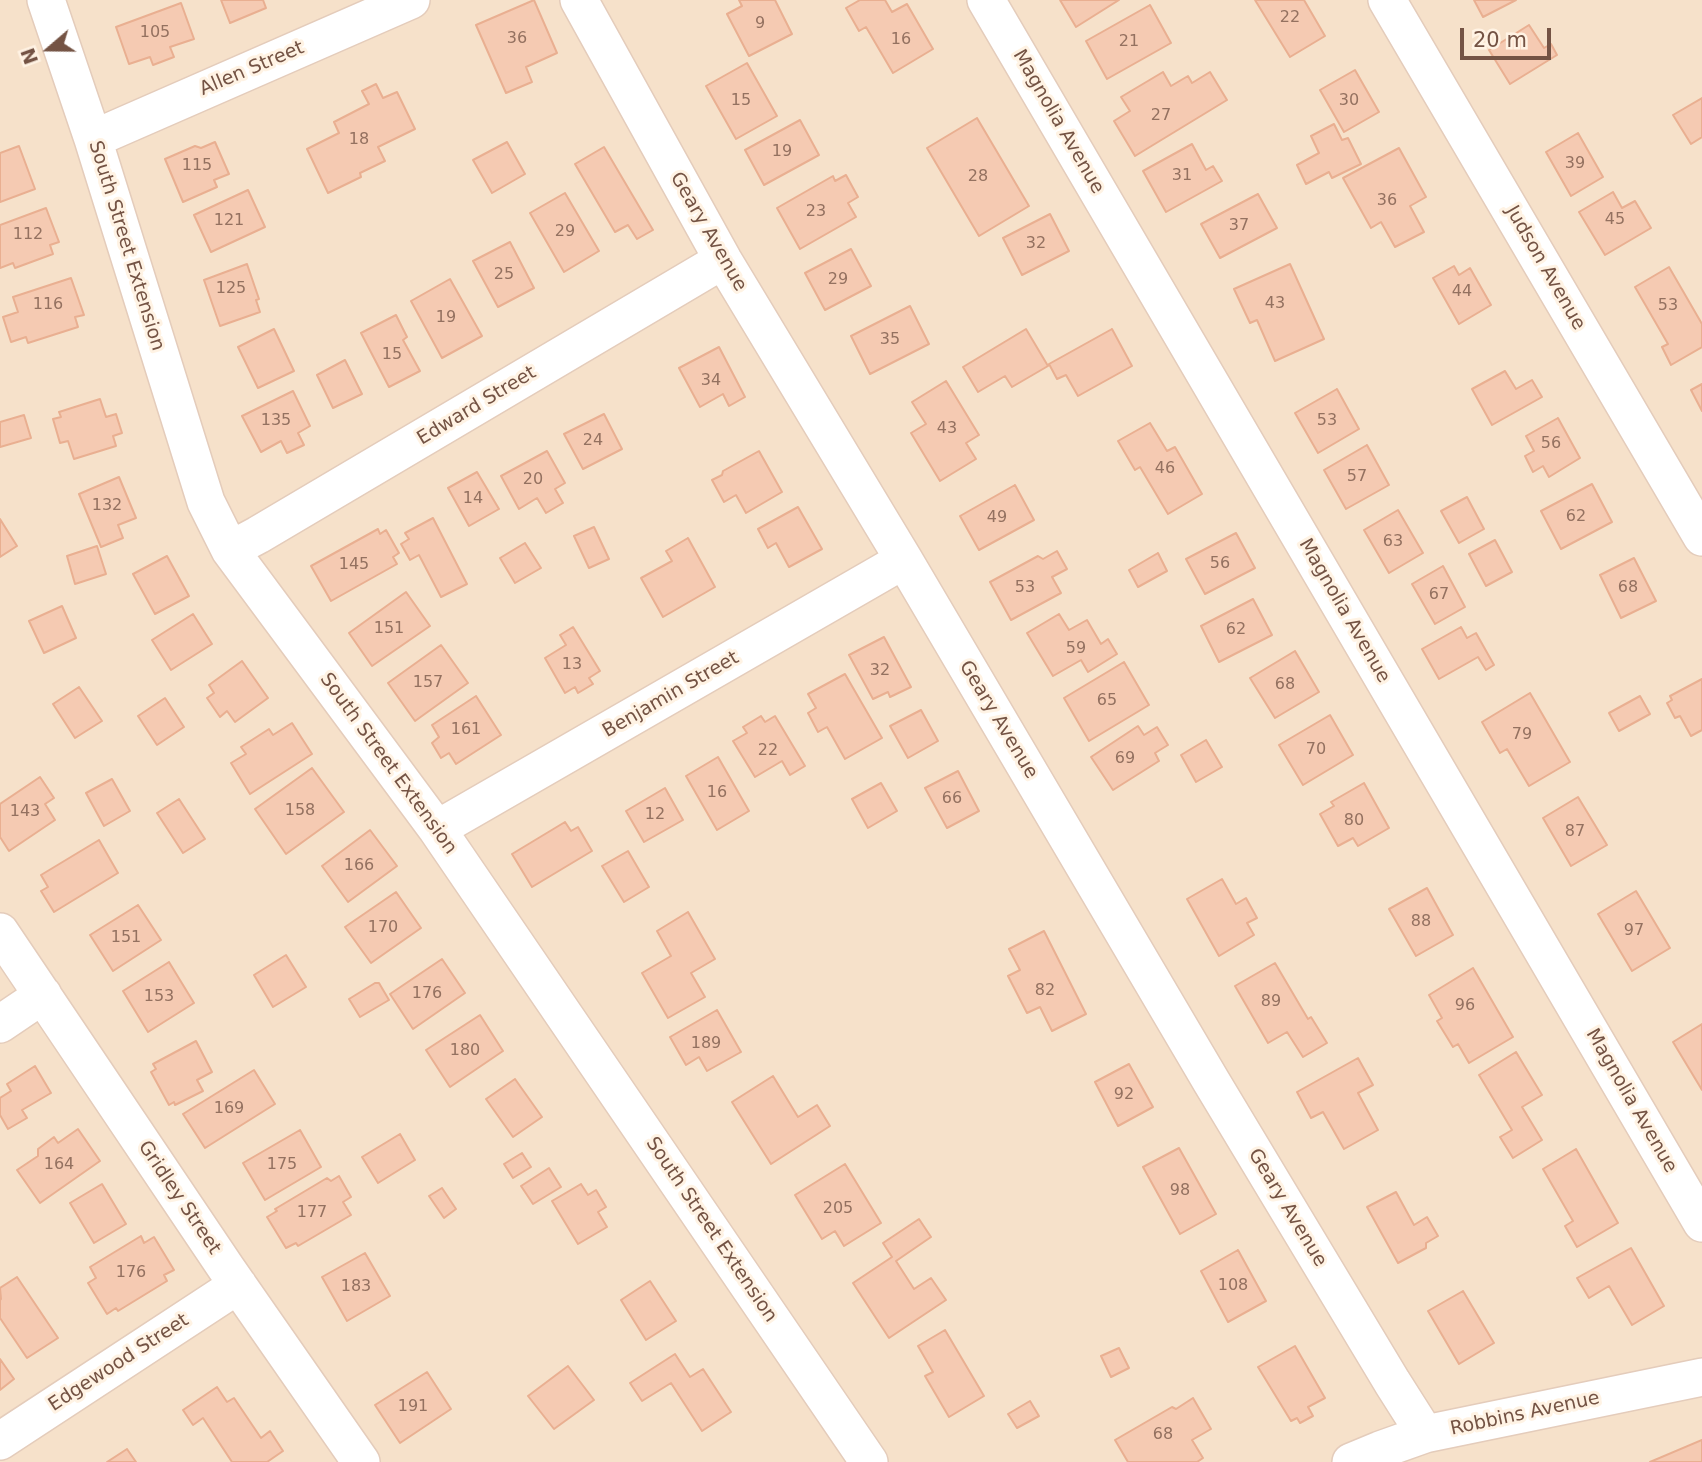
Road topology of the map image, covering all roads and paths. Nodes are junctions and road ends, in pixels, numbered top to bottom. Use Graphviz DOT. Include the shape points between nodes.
graph roads {
  1 [pos="46,0"];
  2 [pos="411,0"];
  3 [pos="579,0"];
  4 [pos="986,0"];
  5 [pos="1387,0"];
  6 [pos="93,139"];
  7 [pos="723,260"];
  8 [pos="1702,537"];
  9 [pos="230,550"];
  10 [pos="904,560"];
  11 [pos="437,829"];
  12 [pos="0,932"];
  13 [pos="43,995"];
  14 [pos="0,1024"];
  15 [pos="1702,1223"];
  16 [pos="238,1285"];
  17 [pos="1702,1377"];
  18 [pos="1425,1434"];
  19 [pos="0,1441"];
  20 [pos="361,1462"];
  21 [pos="869,1462"];
  22 [pos="1351,1462"];
  1 -- 6 [label="street, South Street Extension"];
  2 -- 6 [label="street, Allen Street"];
  3 -- 7 [label="street, Geary Avenue"];
  4 -- 15 [label="street, Magnolia Avenue"];
  5 -- 8 [label="street, Judson Avenue"];
  6 -- 9 [label="street, South Street Extension" via="206,502"];
  7 -- 9 [label="street, Edward Street"];
  7 -- 10 [label="street, Geary Avenue"];
  9 -- 11 [label="street, South Street Extension"];
  10 -- 11 [label="street, Benjamin Street"];
  10 -- 18 [label="street, Geary Avenue"];
  11 -- 21 [label="street, South Street Extension"];
  12 -- 13 [label="street, Gridley Street"];
  13 -- 14 [label="street"];
  13 -- 16 [label="street, Gridley Street"];
  16 -- 19 [label="street, Edgewood Street"];
  16 -- 20 [label="street, Gridley Street"];
  17 -- 18 [label="street, Robbins Avenue"];
  18 -- 22 [label="street, Robbins Avenue"];
}
